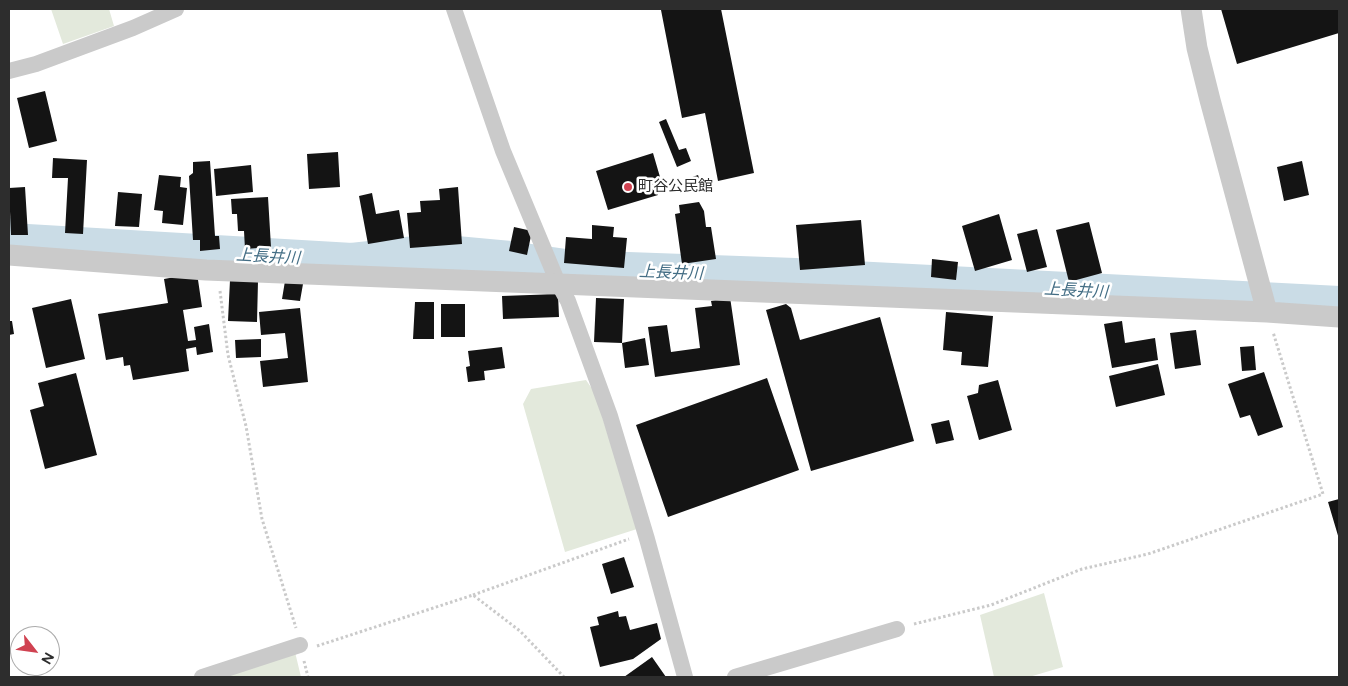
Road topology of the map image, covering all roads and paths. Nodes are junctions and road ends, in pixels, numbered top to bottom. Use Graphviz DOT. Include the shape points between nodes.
graph roads {
  1 [pos="176,9"];
  2 [pos="454,9"];
  3 [pos="1191,9"];
  4 [pos="9,71"];
  5 [pos="9,255"];
  6 [pos="218,271"];
  7 [pos="558,283"];
  8 [pos="1267,312"];
  9 [pos="1339,317"];
  10 [pos="646,533"];
  11 [pos="473,595"];
  12 [pos="897,629"];
  13 [pos="301,648"];
  14 [pos="202,677"];
  15 [pos="308,677"];
  16 [pos="564,677"];
  17 [pos="685,677"];
  18 [pos="735,677"];
  1 -- 4 [label="street" via="45,61"];
  2 -- 7 [label="street" via="503,151"];
  3 -- 8 [label="street" via="1208,92"];
  5 -- 6 [label="street"];
  6 -- 7 [label="street"];
  6 -- 13 [label="path" via="228,355 246,426 262,519"];
  7 -- 8 [label="street"];
  7 -- 10 [label="street" via="568,301 610,416"];
  8 -- 9 [label="street"];
  8 -- 12 [label="path" via="1323,494 1148,554 1082,569 991,605"];
  10 -- 11 [label="path"];
  10 -- 17 [label="street"];
  11 -- 13 [label="path"];
  11 -- 16 [label="path" via="520,631"];
  12 -- 18 [label="street"];
  13 -- 14 [label="street"];
  13 -- 15 [label="path"];
}
